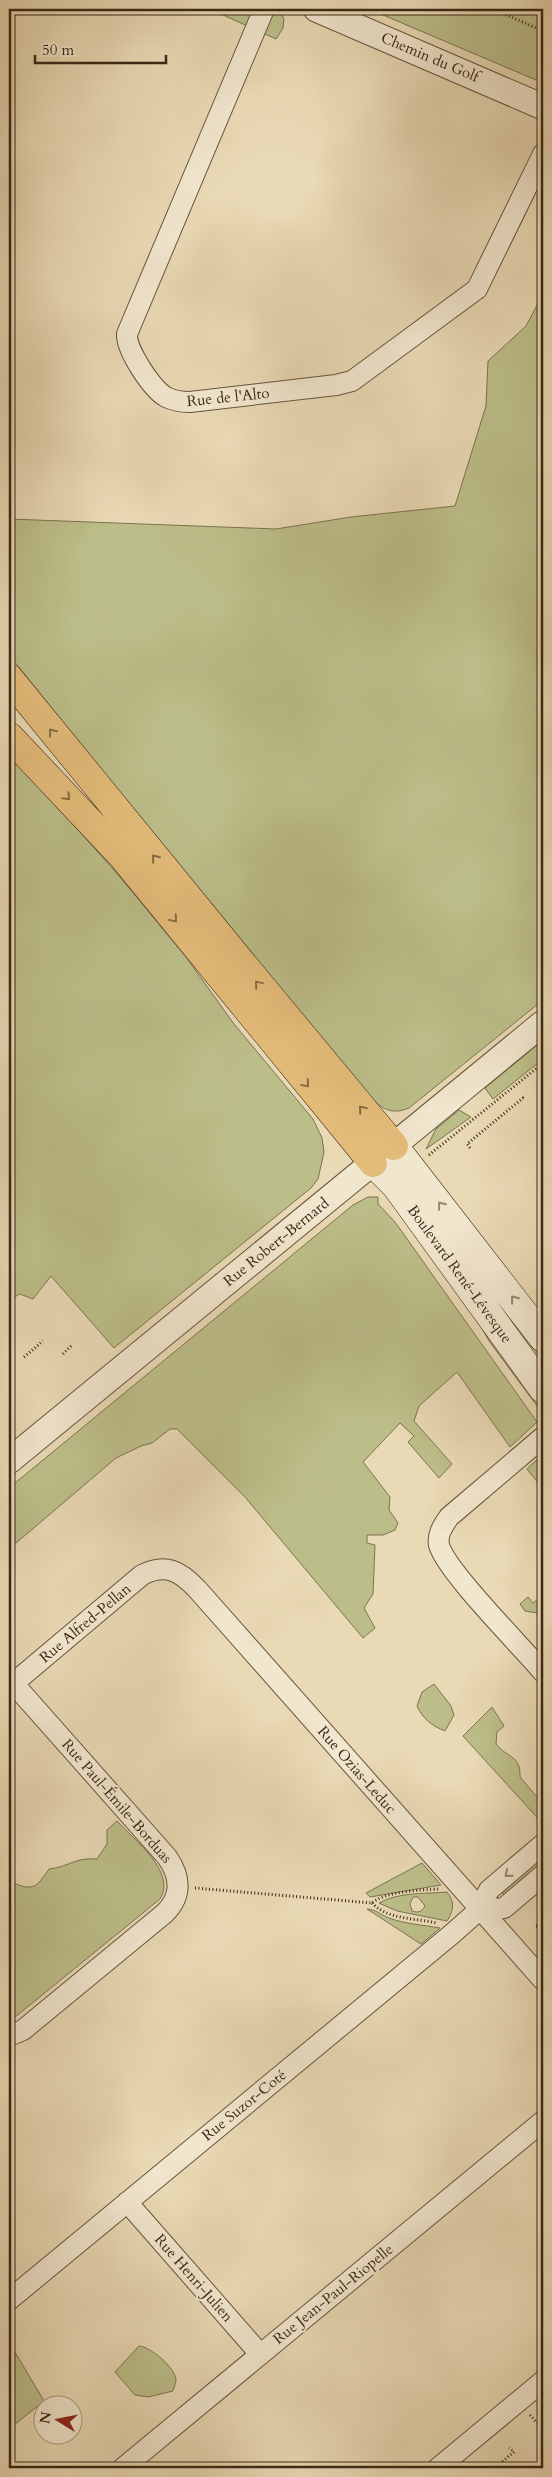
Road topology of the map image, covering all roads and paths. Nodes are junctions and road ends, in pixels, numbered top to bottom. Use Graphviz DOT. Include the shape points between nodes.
graph roads {
  1 [pos="264,9"];
  2 [pos="316,9"];
  3 [pos="493,9"];
  4 [pos="543,32"];
  5 [pos="543,108"];
  6 [pos="543,154"];
  7 [pos="9,678"];
  8 [pos="9,736"];
  9 [pos="543,1024"];
  10 [pos="543,1063"];
  11 [pos="525,1100"];
  12 [pos="394,1146"];
  13 [pos="470,1148"];
  14 [pos="428,1156"];
  15 [pos="373,1162"];
  16 [pos="543,1338"];
  17 [pos="43,1341"];
  18 [pos="72,1345"];
  19 [pos="63,1354"];
  20 [pos="24,1356"];
  21 [pos="543,1388"];
  22 [pos="543,1437"];
  23 [pos="9,1461"];
  24 [pos="166,1568"];
  25 [pos="543,1672"];
  26 [pos="11,1685"];
  27 [pos="543,1844"];
  28 [pos="543,1875"];
  29 [pos="192,1888"];
  30 [pos="444,1889"];
  31 [pos="372,1902"];
  32 [pos="480,1910"];
  33 [pos="444,1924"];
  34 [pos="536,1926"];
  35 [pos="543,1927"];
  36 [pos="543,1980"];
  37 [pos="9,2036"];
  38 [pos="543,2121"];
  39 [pos="127,2202"];
  40 [pos="9,2300"];
  41 [pos="260,2354"];
  42 [pos="543,2381"];
  43 [pos="509,2448"];
  44 [pos="497,2466"];
  45 [pos="122,2468"];
  46 [pos="438,2468"];
  1 -- 6 [label="street, Rue de l'Alto" via="127,334 131,352 154,386 168,398 190,402 352,381 477,289"];
  2 -- 5 [label="street, Chemin du Golf"];
  3 -- 4 [label="path"];
  12 -- 7 [label="highway, one-way"];
  8 -- 15 [label="highway, one-way" via="122,856"];
  9 -- 12 [label="street, Rue Robert-Bernard"];
  10 -- 14 [label="path"];
  11 -- 13 [label="path" via="467,1144"];
  12 -- 15 [label="street, Rue Robert-Bernard"];
  16 -- 12 [label="main road, Boulevard René-Lévesque, one-way"];
  15 -- 21 [label="main road, Boulevard René-Lévesque" via="396,1186"];
  15 -- 23 [label="street, Rue Robert-Bernard"];
  17 -- 20 [label="path"];
  18 -- 19 [label="path"];
  22 -- 25 [label="street" via="449,1517 439,1534 439,1543 452,1568"];
  24 -- 26 [label="street, Rue Alfred-Pellan" via="142,1575"];
  24 -- 32 [label="street, Rue Ozias-Leduc" via="183,1575 197,1589"];
  26 -- 37 [label="street, Rue Paul-Émile-Borduas" via="167,1858 179,1881 176,1898 165,1913 23,2030"];
  27 -- 32 [label="street, Rue Suzor-Coté, one-way" via="490,1890"];
  28 -- 32 [label="street" via="504,1908"];
  29 -- 31 [label="path"];
  30 -- 31 [label="path" via="382,1897"];
  31 -- 33 [label="path" via="377,1908 395,1916"];
  32 -- 36 [label="street, Rue Ozias-Leduc"];
  32 -- 39 [label="street, Rue Suzor-Coté"];
  34 -- 35 [label="path"];
  38 -- 41 [label="street, Rue Jean-Paul-Riopelle"];
  39 -- 40 [label="street, Rue Suzor-Coté"];
  39 -- 41 [label="street, Rue Henri-Julien"];
  41 -- 45 [label="street, Rue Jean-Paul-Riopelle"];
  42 -- 46 [label="street"];
  43 -- 44 [label="path" via="514,2452"];
}
